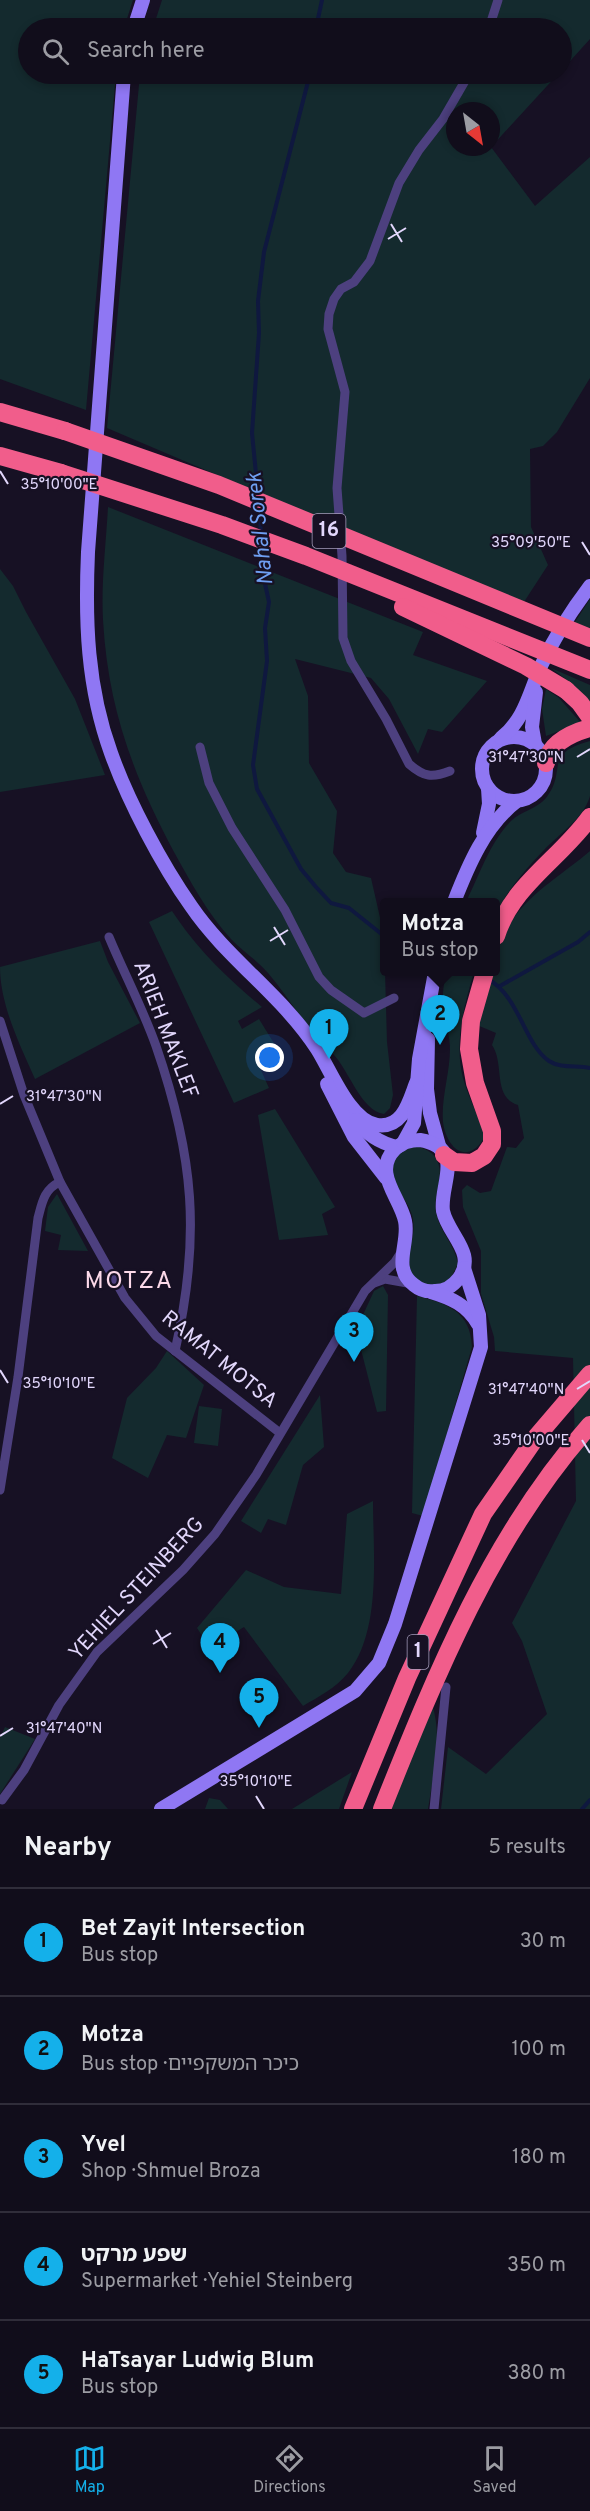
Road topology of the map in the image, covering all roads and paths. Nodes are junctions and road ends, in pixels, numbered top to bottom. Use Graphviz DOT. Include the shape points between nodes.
graph roads {
  1 [pos="143,0"];
  2 [pos="498,0"];
  3 [pos="137,18"];
  4 [pos="492,18"];
  5 [pos="123,84"];
  6 [pos="463,84"];
  7 [pos="0,412"];
  8 [pos="0,456"];
  9 [pos="306,556"];
  10 [pos="590,586"];
  11 [pos="590,638"];
  12 [pos="541,667"];
  13 [pos="590,670"];
  14 [pos="590,717"];
  15 [pos="590,728"];
  16 [pos="498,740"];
  17 [pos="535,744"];
  18 [pos="200,747"];
  19 [pos="546,763"];
  20 [pos="450,771"];
  21 [pos="488,788"];
  22 [pos="517,801"];
  23 [pos="590,817"];
  24 [pos="481,844"];
  25 [pos="456,898"];
  26 [pos="500,925"];
  27 [pos="109,937"];
  28 [pos="434,976"];
  29 [pos="484,976"];
  30 [pos="266,989"];
  31 [pos="394,998"];
  32 [pos="427,1017"];
  33 [pos="0,1022"];
  34 [pos="416,1083"];
  35 [pos="341,1091"];
  36 [pos="402,1144"];
  37 [pos="442,1152"];
  38 [pos="386,1178"];
  39 [pos="60,1182"];
  40 [pos="404,1248"];
  41 [pos="464,1268"];
  42 [pos="413,1284"];
  43 [pos="365,1291"];
  44 [pos="430,1292"];
  45 [pos="482,1331"];
  46 [pos="175,1351"];
  47 [pos="590,1374"];
  48 [pos="590,1425"];
  49 [pos="280,1433"];
  50 [pos="0,1490"];
  51 [pos="446,1687"];
  52 [pos="208,1778"];
  53 [pos="2,1800"];
  54 [pos="161,1809"];
  55 [pos="183,1809"];
  56 [pos="353,1809"];
  57 [pos="382,1809"];
  58 [pos="434,1809"];
  1 -- 3 [label="main road"];
  2 -- 4 [label="street"];
  5 -- 30 [label="main road" via="88,552 88,658 111,753 160,856 191,907"];
  6 -- 20 [label="street" via="399,183 370,261 334,299 328,329 345,392 337,488 346,650 409,764 426,776"];
  7 -- 11 [label="highway, 16, bridge" via="219,485"];
  8 -- 9 [label="highway, 16, bridge" via="222,525"];
  9 -- 13 [label="highway, 16, bridge"];
  9 -- 14 [label="highway, bridge" via="533,670 566,690"];
  10 -- 12 [label="main road"];
  12 -- 16 [label="main road" via="515,726"];
  12 -- 17 [label="main road" via="533,714"];
  15 -- 19 [label="highway" via="560,742 549,753"];
  16 -- 17 [label="main road" via="515,736"];
  16 -- 21 [label="main road" via="483,760"];
  17 -- 19 [label="main road"];
  18 -- 31 [label="street" via="209,783 232,828 285,910 319,977 364,1013"];
  19 -- 22 [label="main road" via="539,790"];
  21 -- 22 [label="main road" via="503,799"];
  21 -- 24 [label="main road"];
  22 -- 24 [label="main road" via="499,817"];
  23 -- 26 [label="highway" via="522,889"];
  24 -- 25 [label="main road"];
  27 -- 46 [label="street, ARIEH MAKLEF" via="156,1045 183,1137 191,1238"];
  28 -- 32 [label="main road"];
  29 -- 37 [label="highway" via="469,1035 470,1061 492,1131 492,1144 484,1156 472,1163 454,1162"];
  30 -- 35 [label="main road" via="307,1035"];
  30 -- 38 [label="main road" via="310,1056 354,1137"];
  32 -- 34 [label="main road"];
  32 -- 37 [label="main road" via="427,1089"];
  33 -- 39 [label="street, RAMAT MOTSA"];
  34 -- 35 [label="main road" via="402,1116 382,1126 362,1118"];
  34 -- 36 [label="main road" via="414,1123"];
  35 -- 36 [label="main road" via="355,1118 369,1134 390,1146"];
  36 -- 37 [label="main road" via="425,1141"];
  36 -- 38 [label="main road" via="388,1159"];
  37 -- 41 [label="main road" via="449,1169 444,1213 463,1248"];
  38 -- 40 [label="main road" via="404,1214"];
  39 -- 46 [label="street, RAMAT MOTSA" via="126,1298 156,1336"];
  39 -- 50 [label="street" via="44,1196 38,1218"];
  40 -- 42 [label="main road" via="402,1267"];
  40 -- 43 [label="street, YEHIEL STEINBERG"];
  41 -- 44 [label="main road" via="449,1287"];
  41 -- 45 [label="main road"];
  42 -- 43 [label="street" via="385,1279"];
  42 -- 44 [label="main road"];
  43 -- 49 [label="street, YEHIEL STEINBERG"];
  44 -- 45 [label="main road" via="465,1308"];
  45 -- 52 [label="main road" via="479,1356 393,1630 379,1663 362,1684 336,1704"];
  46 -- 49 [label="street, RAMAT MOTSA"];
  47 -- 56 [label="highway, 1" via="537,1436 471,1536"];
  48 -- 57 [label="highway, 1" via="536,1493 498,1552 431,1689"];
  49 -- 53 [label="street, YEHIEL STEINBERG" via="215,1534 97,1652 59,1705 24,1770"];
  51 -- 58 [label="street"];
  52 -- 54 [label="main road"];
  52 -- 55 [label="main road" via="190,1795"];
}
